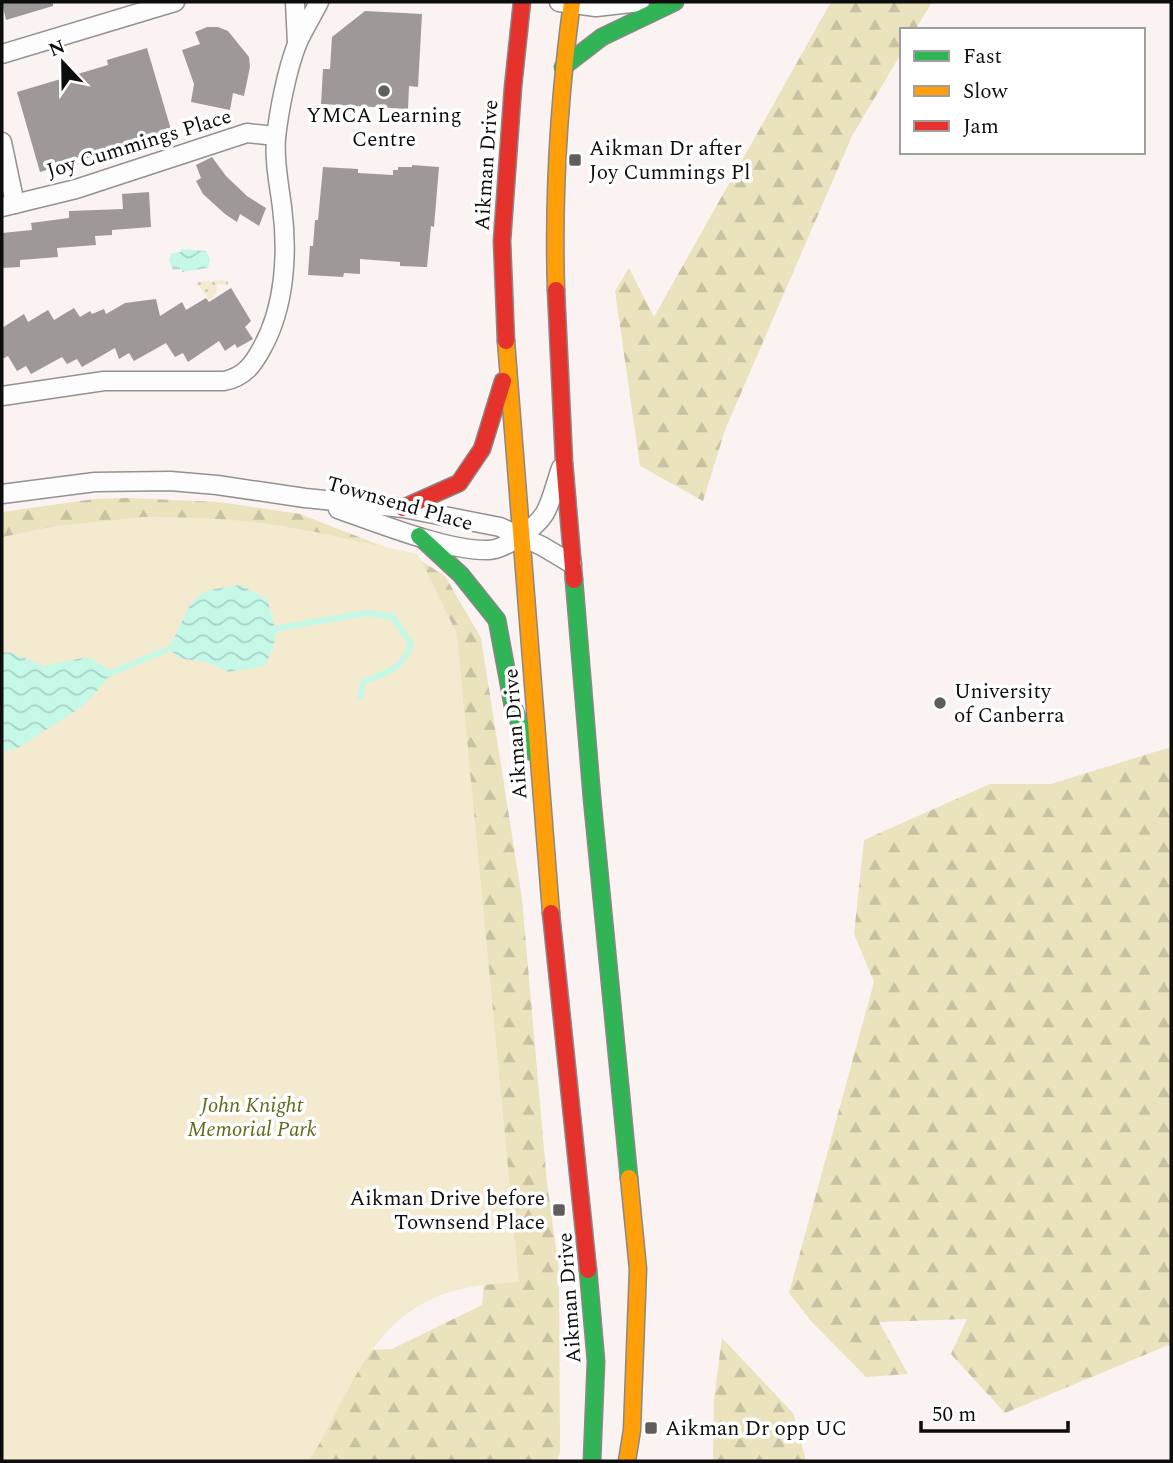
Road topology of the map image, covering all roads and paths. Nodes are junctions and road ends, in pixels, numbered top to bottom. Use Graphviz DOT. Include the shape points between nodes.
graph roads {
  1 [pos="175,2"];
  2 [pos="295,2"];
  3 [pos="320,2"];
  4 [pos="522,2"];
  5 [pos="640,2"];
  6 [pos="675,2"];
  7 [pos="568,3"];
  8 [pos="297,44"];
  9 [pos="2,54"];
  10 [pos="563,67"];
  11 [pos="276,136"];
  12 [pos="2,142"];
  13 [pos="9,205"];
  14 [pos="507,369"];
  15 [pos="2,396"];
  16 [pos="564,461"];
  17 [pos="2,494"];
  18 [pos="305,498"];
  19 [pos="402,508"];
  20 [pos="419,536"];
  21 [pos="521,536"];
  22 [pos="572,564"];
  23 [pos="540,775"];
  24 [pos="592,1461"];
  25 [pos="627,1461"];
  1 -- 9 [label="street"];
  2 -- 8 [label="street"];
  3 -- 8 [label="street"];
  4 -- 14 [label="main road, Aikman Drive" via="502,241"];
  5 -- 7 [label="street" via="596,7"];
  6 -- 10 [label="main road" via="602,37"];
  7 -- 10 [label="main road"];
  8 -- 11 [label="street"];
  10 -- 16 [label="main road" via="554,218"];
  11 -- 13 [label="street, Joy Cummings Place" via="247,133 76,189"];
  11 -- 15 [label="street" via="283,276 273,324 246,372 224,381 104,381"];
  12 -- 13 [label="street, Joy Cummings Place"];
  14 -- 19 [label="main road" via="482,449 459,483"];
  14 -- 21 [label="main road, Aikman Drive"];
  16 -- 21 [label="street, Townsend Place" via="544,514"];
  16 -- 22 [label="main road"];
  17 -- 18 [label="street, Townsend Place" via="95,482 170,481"];
  18 -- 19 [label="street, Townsend Place"];
  18 -- 20 [label="street, Townsend Place"];
  19 -- 21 [label="street, Townsend Place" via="500,527"];
  20 -- 21 [label="street, Townsend Place" via="491,550"];
  20 -- 23 [label="main road" via="461,575 497,620 513,706"];
  21 -- 22 [label="street, Townsend Place"];
  21 -- 23 [label="main road, Aikman Drive"];
  22 -- 25 [label="main road" via="638,1269"];
  23 -- 24 [label="main road, Aikman Drive" via="596,1361"];
}
